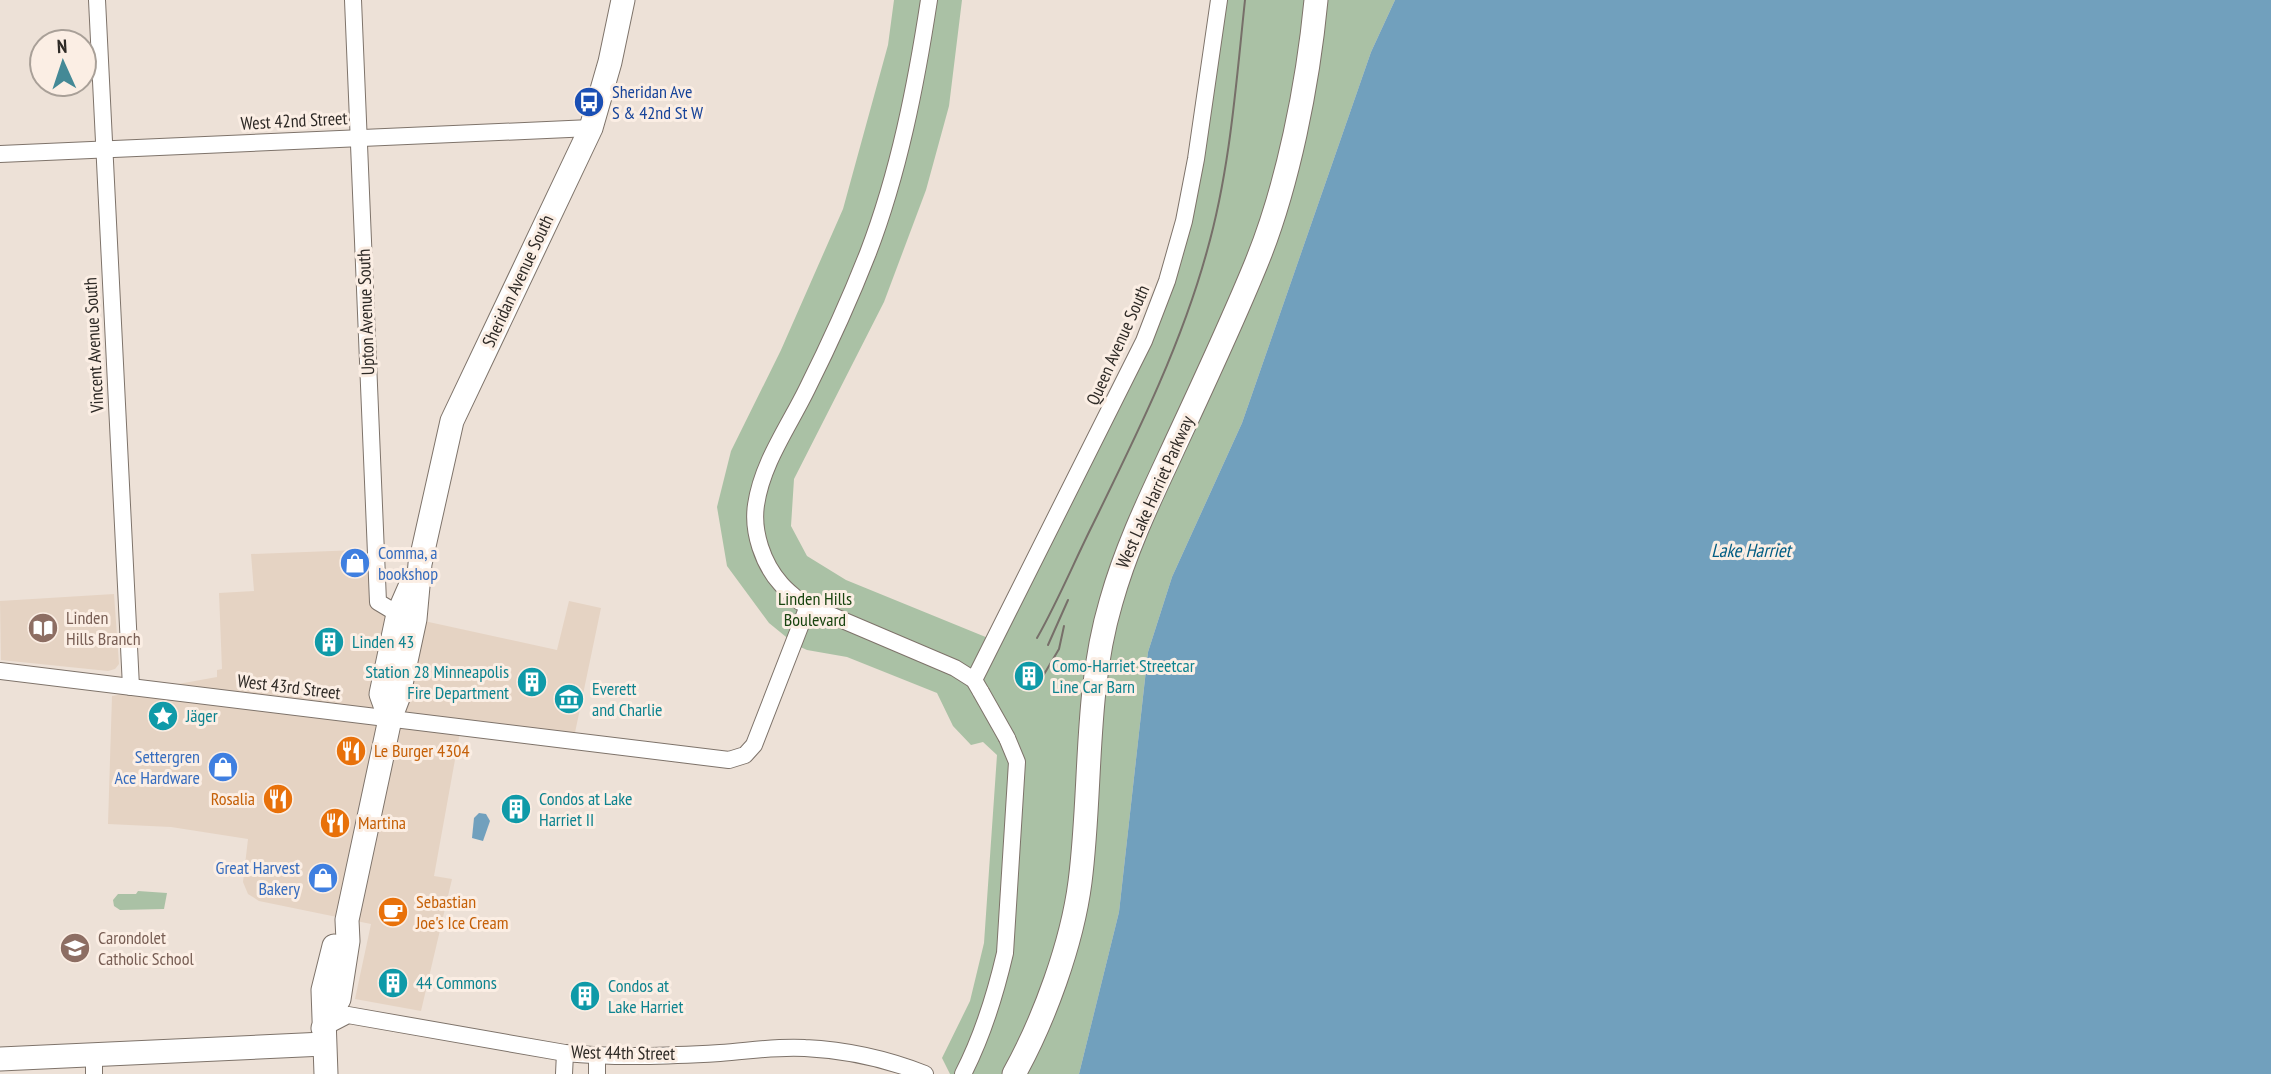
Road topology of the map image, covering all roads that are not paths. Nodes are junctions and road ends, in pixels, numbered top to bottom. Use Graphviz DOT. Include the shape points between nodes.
graph roads {
  1 [pos="97,0"];
  2 [pos="353,0"];
  3 [pos="623,0"];
  4 [pos="929,0"];
  5 [pos="1219,0"];
  6 [pos="1316,0"];
  7 [pos="591,128"];
  8 [pos="360,137"];
  9 [pos="103,149"];
  10 [pos="0,154"];
  11 [pos="420,564"];
  12 [pos="808,606"];
  13 [pos="398,614"];
  14 [pos="0,671"];
  15 [pos="977,686"];
  16 [pos="131,687"];
  17 [pos="390,719"];
  18 [pos="324,1036"];
  19 [pos="565,1053"];
  20 [pos="597,1056"];
  21 [pos="0,1059"];
  22 [pos="94,1064"];
  23 [pos="326,1074"];
  24 [pos="564,1074"];
  25 [pos="597,1074"];
  26 [pos="925,1074"];
  27 [pos="963,1074"];
  28 [pos="1014,1074"];
  1 -- 9 [label="street, Vincent Avenue South"];
  2 -- 8 [label="street, Upton Avenue South"];
  3 -- 7 [label="street, Sheridan Avenue South"];
  4 -- 12 [label="street" via="891,183 868,253 772,456 755,508 765,561 780,583"];
  5 -- 15 [label="street, Queen Avenue South" via="1196,159 1167,281 1138,352"];
  6 -- 28 [label="street, West Lake Harriet Parkway" via="1290,152 1257,262 1126,553 1110,605 1097,658 1079,884 1068,939"];
  7 -- 8 [label="street, West 42nd Street"];
  7 -- 11 [label="street, Sheridan Avenue South" via="452,421"];
  8 -- 9 [label="street, West 42nd Street"];
  8 -- 13 [label="street, Upton Avenue South" via="377,601"];
  9 -- 10 [label="street, West 42nd Street"];
  9 -- 16 [label="street, Vincent Avenue South"];
  11 -- 13 [label="street, Sheridan Avenue South"];
  11 -- 17 [label="street, Sheridan Avenue South" via="415,618"];
  12 -- 15 [label="street" via="956,668"];
  12 -- 17 [label="street, West 43rd Street" via="754,745 745,755 729,760"];
  13 -- 17 [label="street, Sheridan Avenue South" via="381,694"];
  14 -- 16 [label="street, West 43rd Street"];
  15 -- 27 [label="street, bridge" via="1007,737 1017,772 1005,953 980,1041"];
  16 -- 17 [label="street, West 43rd Street"];
  17 -- 18 [label="street" via="347,920 339,999"];
  18 -- 19 [label="street, West 44th Street" via="348,1015"];
  18 -- 22 [label="street, West 44th Street"];
  18 -- 23 [label="street"];
  19 -- 20 [label="street, West 44th Street"];
  19 -- 24 [label="street"];
  20 -- 25 [label="street"];
  20 -- 26 [label="street, West 44th Street" via="806,1048 857,1054"];
  21 -- 22 [label="street, West 44th Street"];
}
